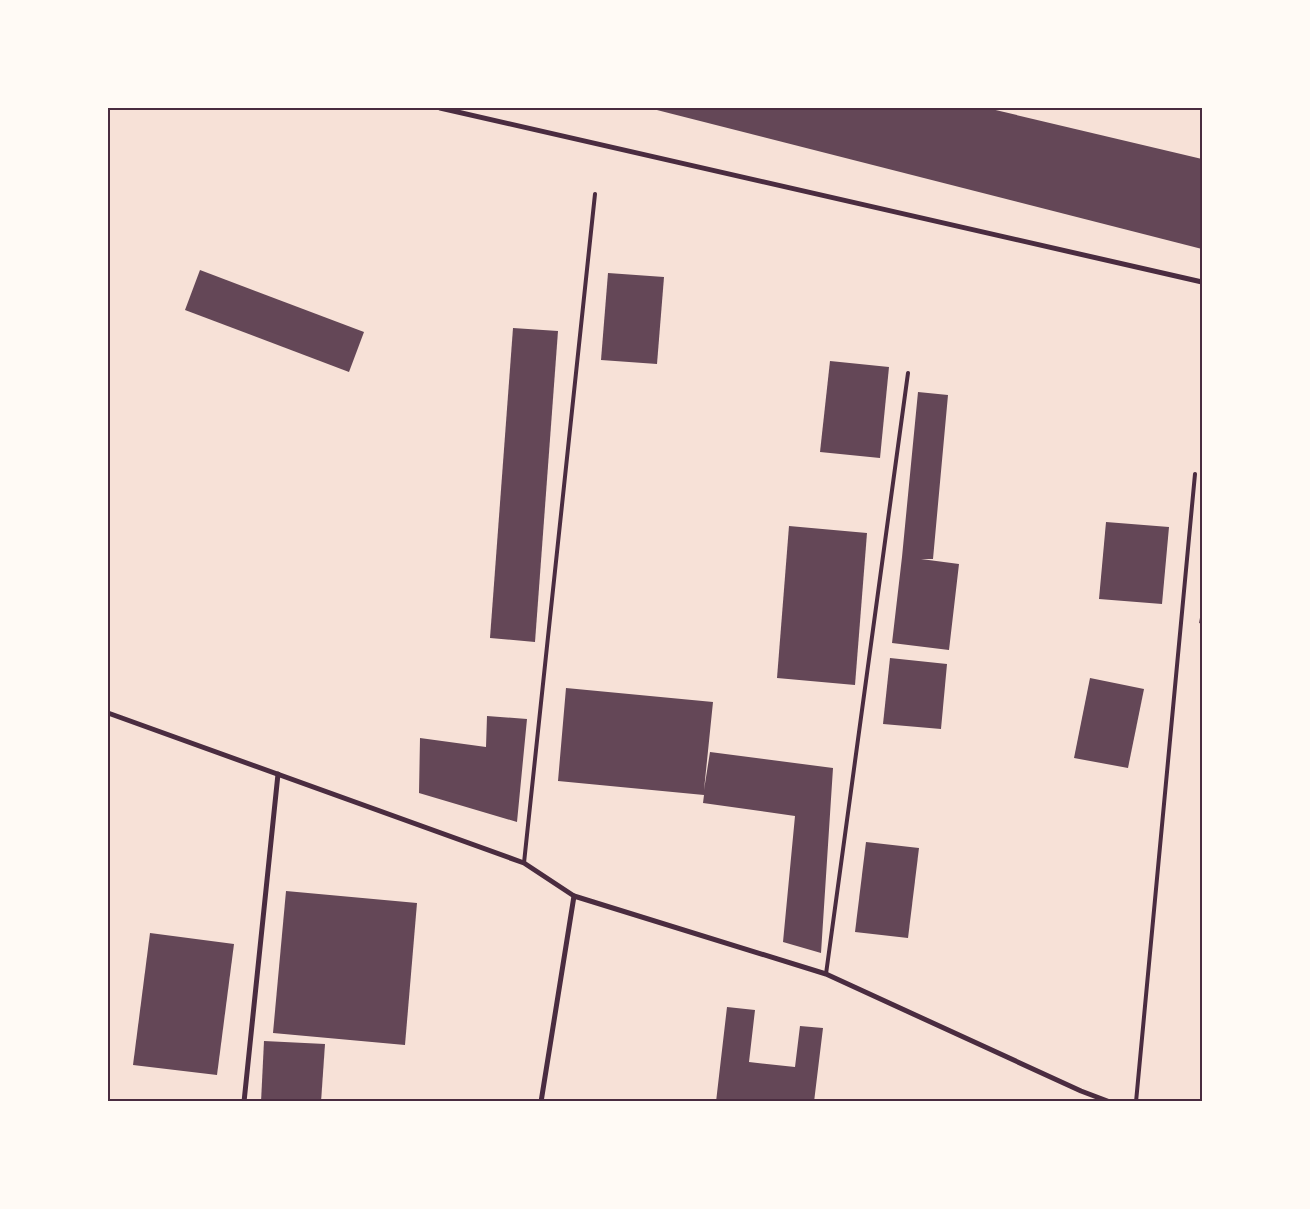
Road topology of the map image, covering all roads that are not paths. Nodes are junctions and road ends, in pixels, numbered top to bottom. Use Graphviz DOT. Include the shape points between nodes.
graph roads {
  1 [pos="440,108"];
  2 [pos="595,194"];
  3 [pos="1202,282"];
  4 [pos="908,373"];
  5 [pos="1195,474"];
  6 [pos="108,713"];
  7 [pos="278,774"];
  8 [pos="524,863"];
  9 [pos="574,896"];
  10 [pos="826,974"];
  11 [pos="244,1102"];
  12 [pos="541,1102"];
  13 [pos="1110,1102"];
  14 [pos="1136,1102"];
  1 -- 3 [label="street"];
  2 -- 8 [label="lane"];
  4 -- 10 [label="lane"];
  5 -- 14 [label="lane"];
  6 -- 7 [label="street"];
  7 -- 8 [label="street"];
  7 -- 11 [label="street"];
  8 -- 9 [label="street"];
  9 -- 10 [label="street"];
  9 -- 12 [label="street"];
  10 -- 13 [label="street"];
}
